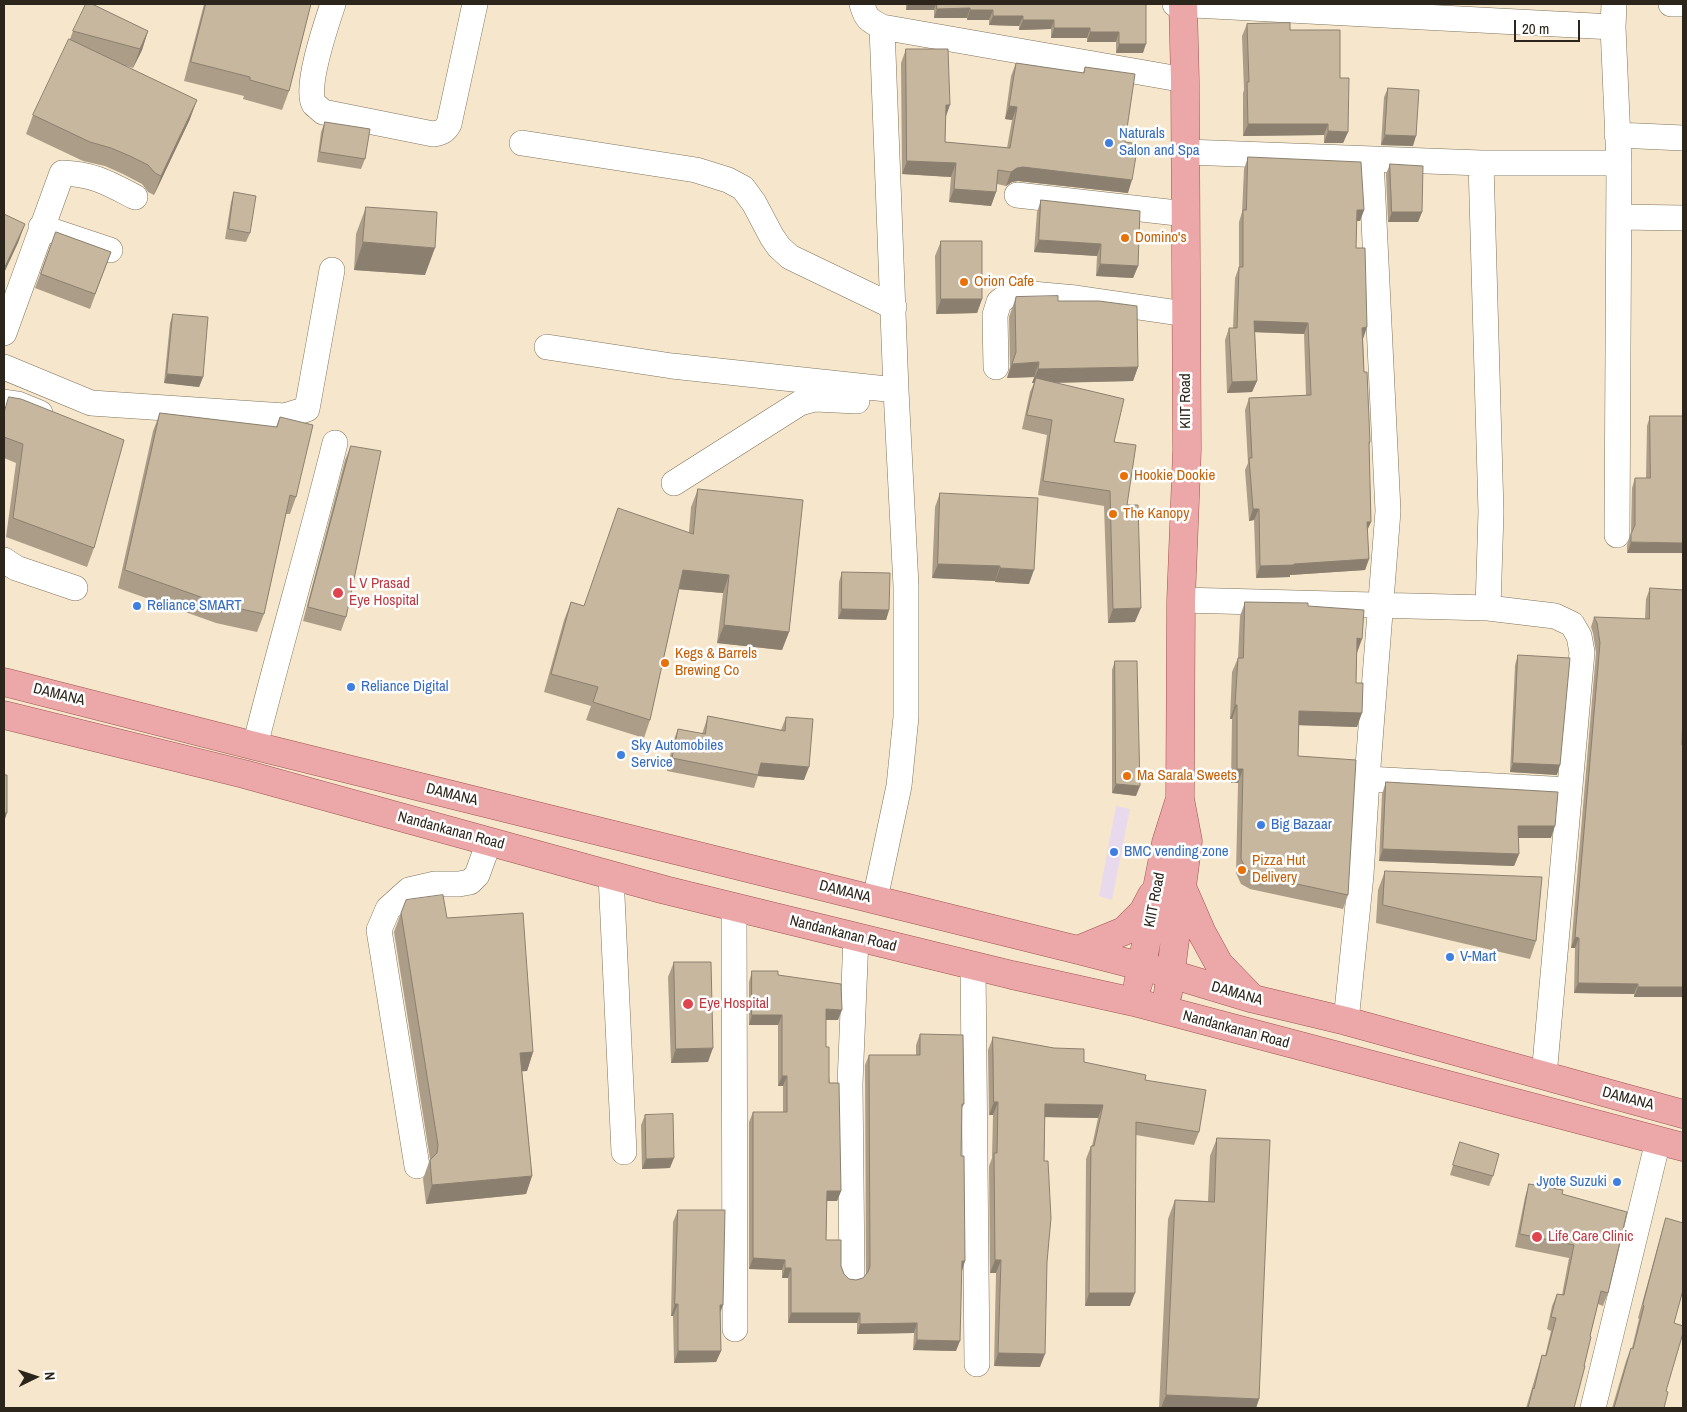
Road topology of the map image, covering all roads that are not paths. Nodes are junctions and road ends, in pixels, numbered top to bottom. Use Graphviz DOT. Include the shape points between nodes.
graph roads {
  1 [pos="333,4"];
  2 [pos="475,4"];
  3 [pos="862,4"];
  4 [pos="1180,4"];
  5 [pos="1671,4"];
  6 [pos="1683,4"];
  7 [pos="1613,16"];
  8 [pos="882,27"];
  9 [pos="1185,80"];
  10 [pos="1617,135"];
  11 [pos="1683,138"];
  12 [pos="522,143"];
  13 [pos="1186,152"];
  14 [pos="1371,159"];
  15 [pos="1481,162"];
  16 [pos="1619,163"];
  17 [pos="1017,195"];
  18 [pos="135,197"];
  19 [pos="1186,214"];
  20 [pos="1619,217"];
  21 [pos="1683,218"];
  22 [pos="41,227"];
  23 [pos="110,250"];
  24 [pos="332,270"];
  25 [pos="894,307"];
  26 [pos="1186,314"];
  27 [pos="4,333"];
  28 [pos="547,347"];
  29 [pos="996,366"];
  30 [pos="4,367"];
  31 [pos="896,396"];
  32 [pos="4,402"];
  33 [pos="63,422"];
  34 [pos="335,444"];
  35 [pos="674,483"];
  36 [pos="1616,535"];
  37 [pos="4,560"];
  38 [pos="76,588"];
  39 [pos="1181,600"];
  40 [pos="1381,606"];
  41 [pos="1488,608"];
  42 [pos="4,682"];
  43 [pos="4,715"];
  44 [pos="255,746"];
  45 [pos="1367,779"];
  46 [pos="1569,790"];
  47 [pos="489,842"];
  48 [pos="611,875"];
  49 [pos="1170,884"];
  50 [pos="875,899"];
  51 [pos="734,907"];
  52 [pos="856,937"];
  53 [pos="1078,950"];
  54 [pos="973,965"];
  55 [pos="1142,967"];
  56 [pos="1171,974"];
  57 [pos="1254,999"];
  58 [pos="1134,1002"];
  59 [pos="1166,1012"];
  60 [pos="1346,1021"];
  61 [pos="1544,1076"];
  62 [pos="1683,1114"];
  63 [pos="1670,1144"];
  64 [pos="624,1152"];
  65 [pos="416,1166"];
  66 [pos="852,1276"];
  67 [pos="735,1329"];
  68 [pos="976,1364"];
  69 [pos="1593,1408"];
  1 -- 2 [label="street" via="312,77 313,103 323,112 432,134 446,130 449,124"];
  3 -- 8 [label="street" via="870,21"];
  4 -- 7 [label="street"];
  4 -- 9 [label="main road, KIIT Road"];
  5 -- 6 [label="street"];
  7 -- 10 [label="street"];
  8 -- 9 [label="street"];
  8 -- 25 [label="street"];
  9 -- 13 [label="main road, KIIT Road"];
  10 -- 11 [label="street"];
  10 -- 16 [label="street"];
  12 -- 25 [label="street" via="696,170 728,180 743,188 772,237 790,257"];
  13 -- 14 [label="street"];
  13 -- 19 [label="main road, KIIT Road"];
  14 -- 15 [label="street"];
  14 -- 40 [label="street" via="1388,511"];
  15 -- 16 [label="street"];
  15 -- 41 [label="street" via="1491,512"];
  16 -- 20 [label="street"];
  17 -- 19 [label="street"];
  18 -- 22 [label="street" via="100,178 62,173"];
  19 -- 26 [label="main road, KIIT Road"];
  20 -- 21 [label="street"];
  20 -- 36 [label="street"];
  22 -- 23 [label="street"];
  22 -- 27 [label="street"];
  24 -- 30 [label="street" via="307,409 285,416 91,403"];
  25 -- 31 [label="street"];
  26 -- 29 [label="street" via="1076,298 1020,293 1008,295 998,302 995,315"];
  26 -- 39 [label="main road, KIIT Road" via="1187,450"];
  28 -- 31 [label="street"];
  31 -- 35 [label="street" via="815,399 800,403"];
  31 -- 50 [label="street" via="906,586 906,717 899,786"];
  32 -- 33 [label="street" via="18,404"];
  34 -- 44 [label="street"];
  37 -- 38 [label="street" via="16,568"];
  39 -- 40 [label="street"];
  39 -- 49 [label="main road, KIIT Road" via="1180,799 1188,840"];
  40 -- 41 [label="street"];
  40 -- 45 [label="street"];
  41 -- 46 [label="street" via="1555,616 1572,624 1580,636 1582,652"];
  42 -- 44 [label="main road, DAMANA"];
  43 -- 47 [label="main road, Nandankanan Road" via="244,774"];
  44 -- 50 [label="main road, DAMANA"];
  45 -- 46 [label="street"];
  45 -- 60 [label="street" via="1371,875"];
  46 -- 61 [label="street" via="1552,882"];
  47 -- 48 [label="main road, Nandankanan Road"];
  47 -- 65 [label="street" via="477,874 470,882 435,884 410,890 388,909 379,930"];
  48 -- 51 [label="main road, Nandankanan Road"];
  48 -- 64 [label="street"];
  49 -- 53 [label="main road" via="1124,931"];
  49 -- 55 [label="main road, KIIT Road"];
  49 -- 56 [label="main road, KIIT Road"];
  49 -- 57 [label="main road" via="1219,964"];
  50 -- 53 [label="main road, DAMANA"];
  51 -- 52 [label="main road, Nandankanan Road"];
  51 -- 67 [label="street"];
  52 -- 54 [label="main road, Nandankanan Road"];
  52 -- 66 [label="street" via="850,1084"];
  53 -- 55 [label="main road, DAMANA"];
  54 -- 58 [label="main road, Nandankanan Road"];
  54 -- 68 [label="street"];
  55 -- 56 [label="main road, DAMANA"];
  55 -- 58 [label="main road, KIIT Road"];
  56 -- 57 [label="main road, DAMANA"];
  56 -- 59 [label="main road, KIIT Road"];
  57 -- 60 [label="main road, DAMANA"];
  58 -- 59 [label="main road, Nandankanan Road"];
  59 -- 63 [label="main road, Nandankanan Road"];
  60 -- 61 [label="main road, DAMANA"];
  61 -- 62 [label="main road, DAMANA"];
  63 -- 69 [label="street"];
}
